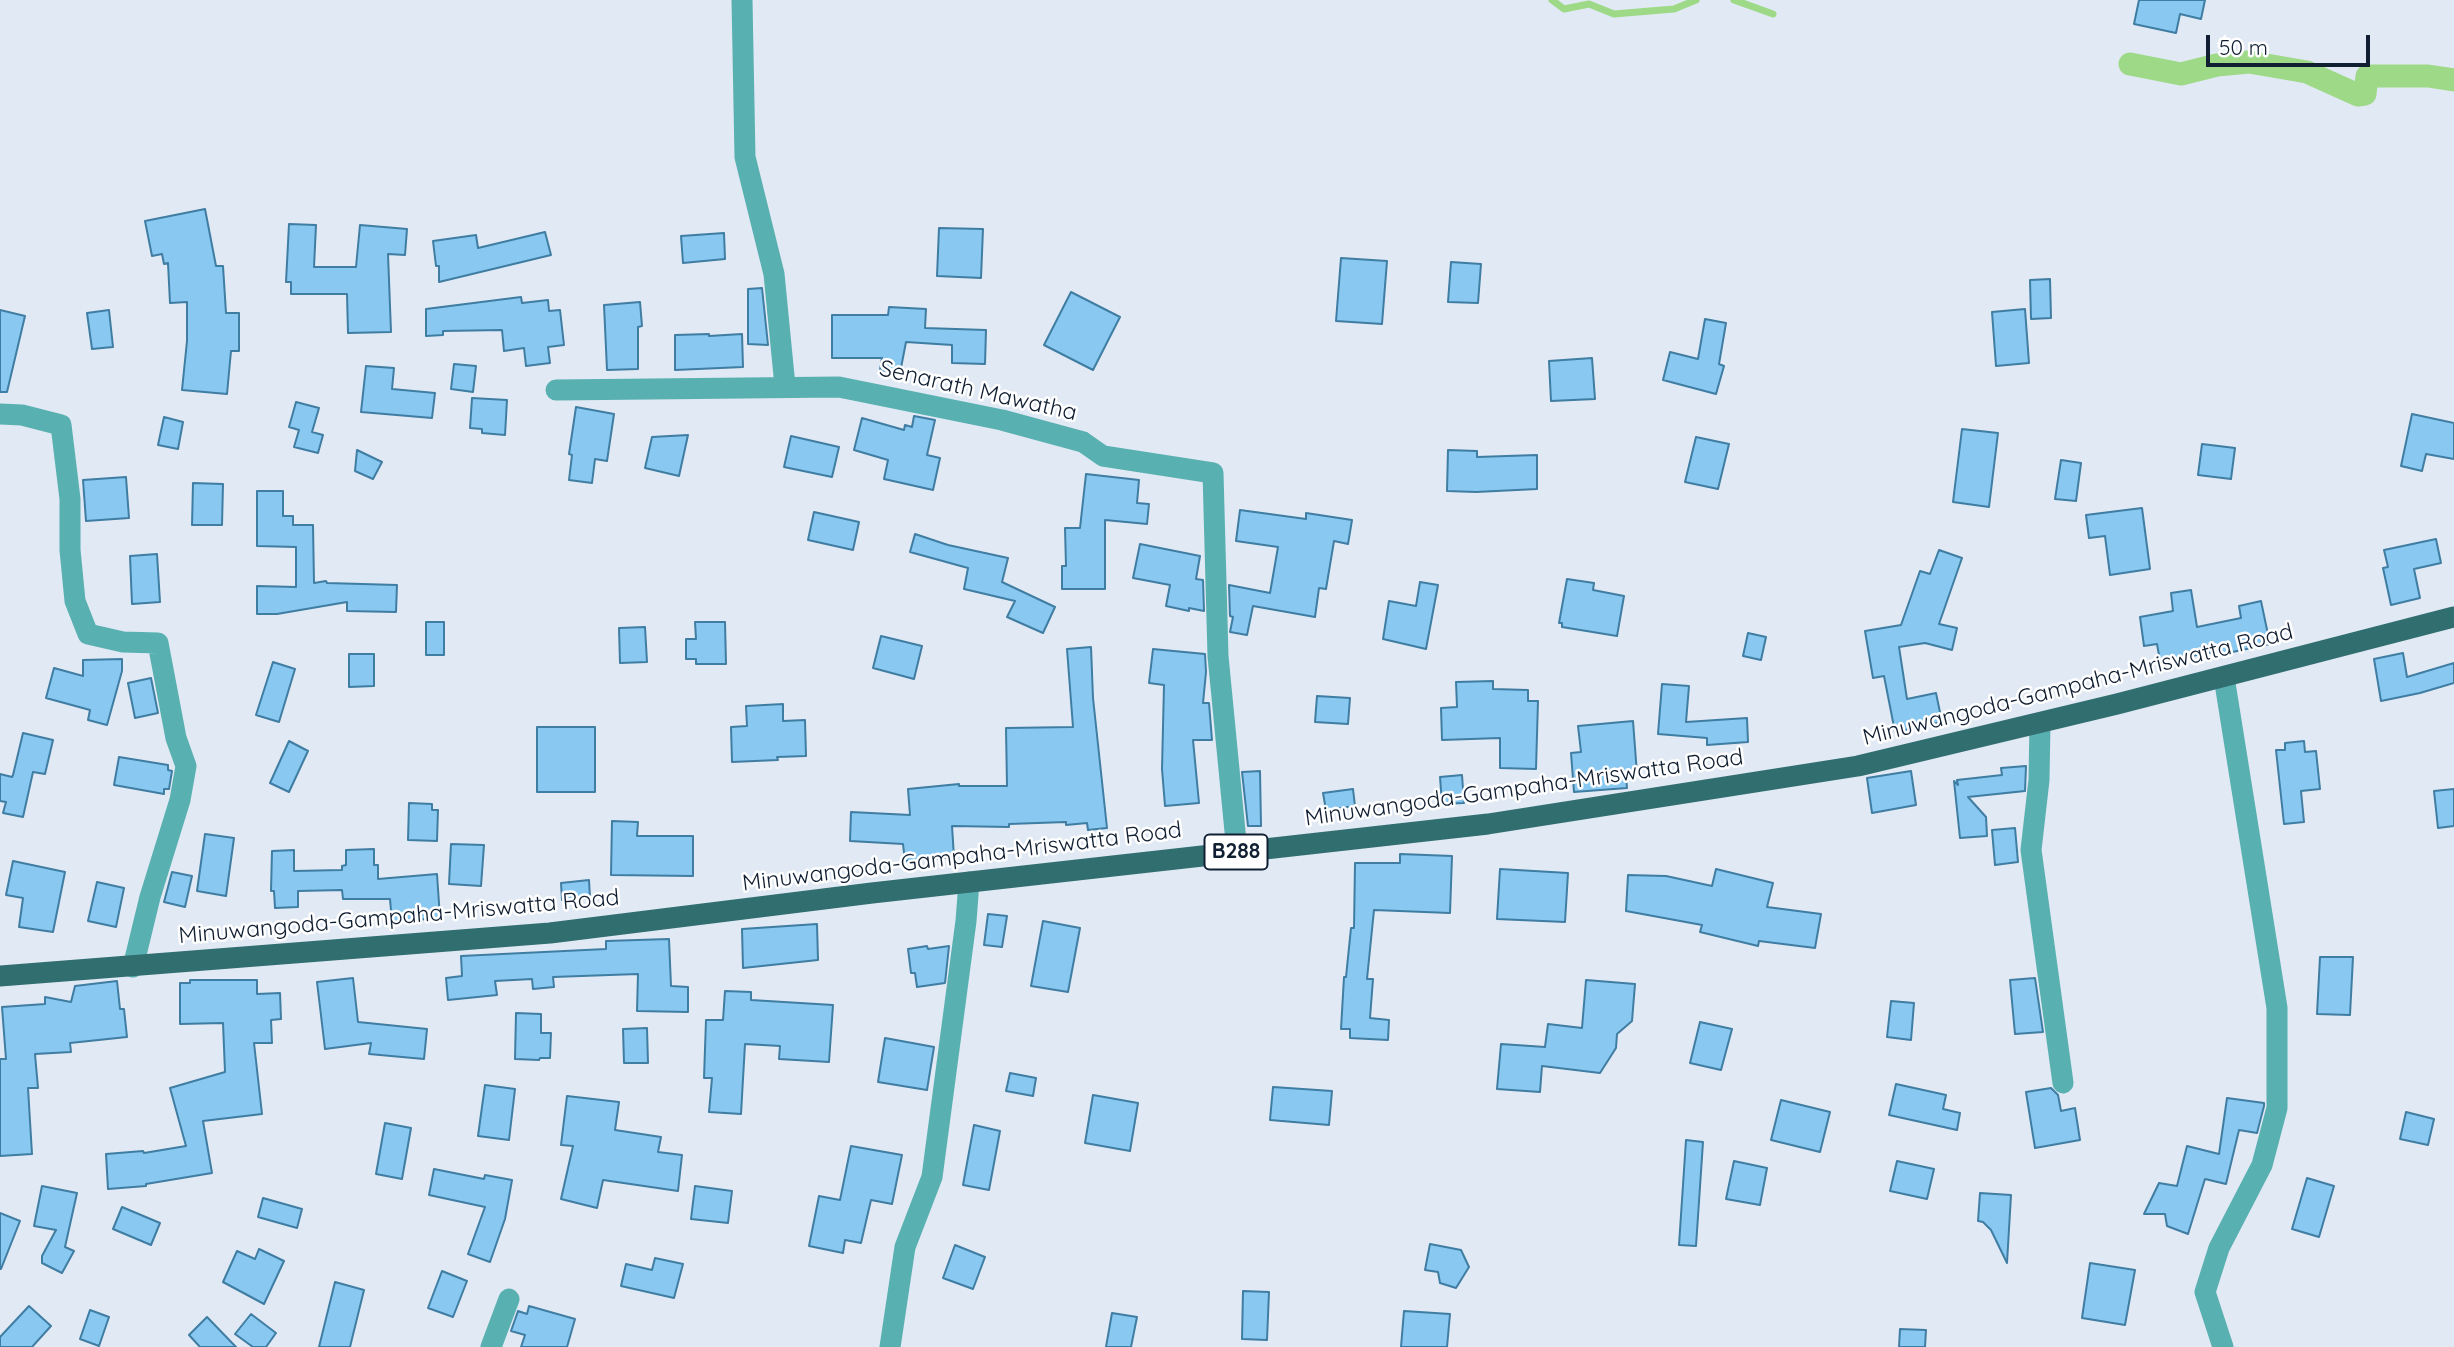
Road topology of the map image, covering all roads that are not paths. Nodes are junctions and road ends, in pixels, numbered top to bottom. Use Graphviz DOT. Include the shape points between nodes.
graph roads {
  1 [pos="742,0"];
  2 [pos="785,386"];
  3 [pos="556,390"];
  4 [pos="0,414"];
  5 [pos="2454,617"];
  6 [pos="2224,677"];
  7 [pos="2040,723"];
  8 [pos="1237,852"];
  9 [pos="969,883"];
  10 [pos="134,967"];
  11 [pos="0,976"];
  12 [pos="2063,1083"];
  13 [pos="509,1299"];
  14 [pos="491,1347"];
  15 [pos="890,1347"];
  16 [pos="2223,1347"];
  1 -- 2 [label="street" via="745,158 775,274"];
  2 -- 3 [label="street, Senarath Mawatha"];
  2 -- 8 [label="street, Senarath Mawatha" via="839,387 1002,419 1083,442 1103,456 1213,473 1218,656"];
  4 -- 10 [label="street" via="61,425 75,601 88,634 158,643 176,738 186,766"];
  5 -- 6 [label="main road, Minuwangoda-Gampaha-Mriswatta Road / B288"];
  6 -- 7 [label="main road, Minuwangoda-Gampaha-Mriswatta Road / B288"];
  6 -- 16 [label="street" via="2277,1008 2277,1108 2262,1165 2219,1248 2205,1292"];
  7 -- 8 [label="main road, Minuwangoda-Gampaha-Mriswatta Road / B288" via="1858,766 1488,824"];
  7 -- 12 [label="street" via="2031,850"];
  8 -- 9 [label="main road, Minuwangoda-Gampaha-Mriswatta Road / B288"];
  9 -- 10 [label="main road, Minuwangoda-Gampaha-Mriswatta Road / B288" via="550,933"];
  9 -- 15 [label="street" via="932,1177 905,1247"];
  10 -- 11 [label="main road, Minuwangoda-Gampaha-Mriswatta Road / B288"];
  13 -- 14 [label="street"];
}
